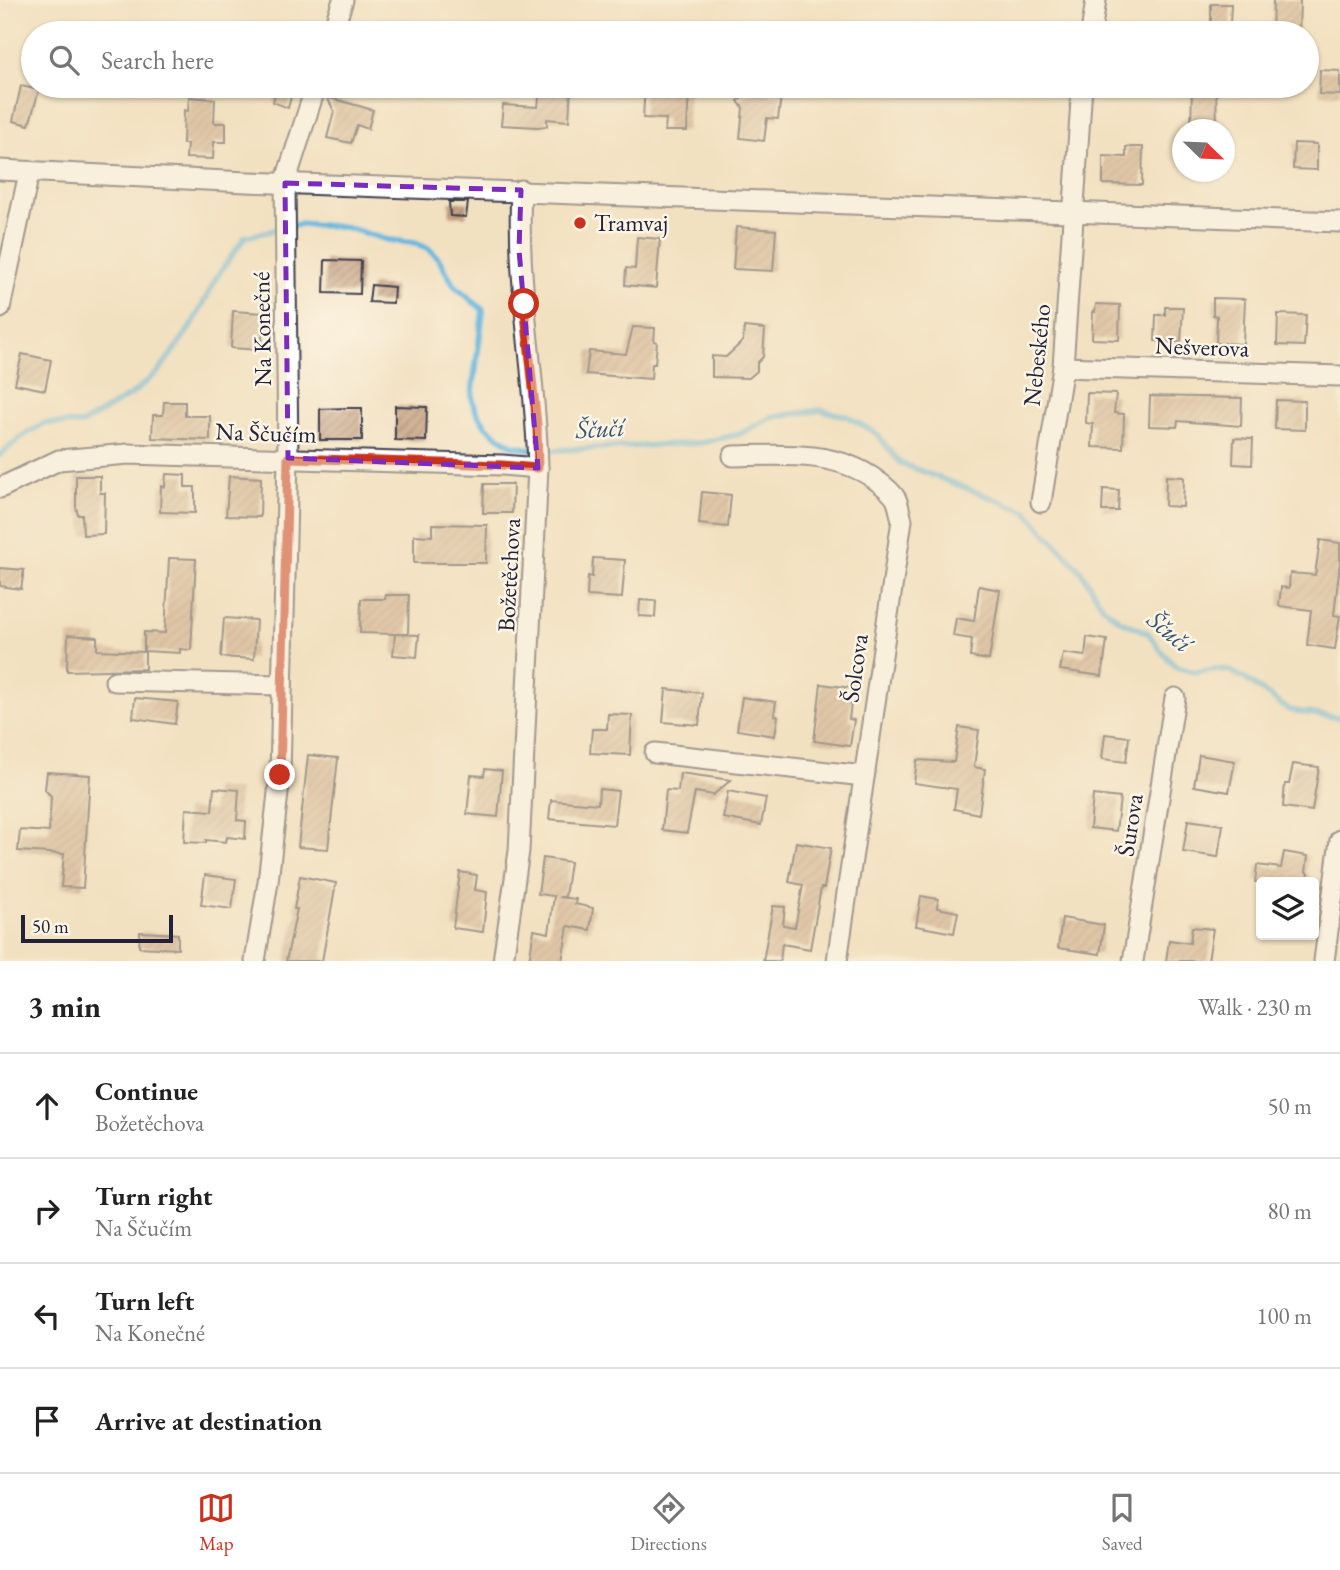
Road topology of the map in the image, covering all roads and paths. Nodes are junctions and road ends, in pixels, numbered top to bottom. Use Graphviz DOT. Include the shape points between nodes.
graph roads {
  1 [pos="343,0"];
  2 [pos="1096,0"];
  3 [pos="336,21"];
  4 [pos="1093,21"];
  5 [pos="312,98"];
  6 [pos="1081,98"];
  7 [pos="0,170"];
  8 [pos="29,173"];
  9 [pos="285,183"];
  10 [pos="521,190"];
  11 [pos="1073,212"];
  12 [pos="1340,222"];
  13 [pos="0,308"];
  14 [pos="1063,368"];
  15 [pos="1340,376"];
  16 [pos="733,456"];
  17 [pos="288,458"];
  18 [pos="538,466"];
  19 [pos="0,488"];
  20 [pos="1041,502"];
  21 [pos="115,681"];
  22 [pos="282,685"];
  23 [pos="1175,698"];
  24 [pos="655,753"];
  25 [pos="864,776"];
  26 [pos="1340,841"];
  27 [pos="1335,909"];
  28 [pos="255,961"];
  29 [pos="503,961"];
  30 [pos="837,961"];
  31 [pos="1133,961"];
  32 [pos="1324,961"];
  1 -- 3 [label="street"];
  2 -- 4 [label="street"];
  5 -- 9 [label="street, Na Konečné"];
  6 -- 11 [label="street, Nebeského"];
  7 -- 8 [label="street"];
  8 -- 9 [label="street"];
  8 -- 13 [label="street"];
  9 -- 10 [label="street"];
  9 -- 17 [label="street, Na Konečné"];
  10 -- 11 [label="street"];
  10 -- 18 [label="street, Božetěchova" via="520,250"];
  11 -- 12 [label="street"];
  11 -- 14 [label="street, Nebeského"];
  14 -- 15 [label="street, Nešverova"];
  14 -- 20 [label="street, Nebeského"];
  16 -- 25 [label="street, Šolcova" via="812,456 836,461 862,470 896,499 902,520"];
  17 -- 18 [label="street, Na Ščučím"];
  17 -- 19 [label="street, Na Ščučím" via="128,454 59,460"];
  17 -- 22 [label="street, Na Konečné"];
  18 -- 29 [label="street, Božetěchova" via="519,852"];
  21 -- 22 [label="street"];
  22 -- 28 [label="street, Na Konečné" via="280,775"];
  23 -- 31 [label="street, Šurova"];
  24 -- 25 [label="street"];
  25 -- 30 [label="street, Šolcova"];
  26 -- 27 [label="street"];
  27 -- 32 [label="street"];
}
